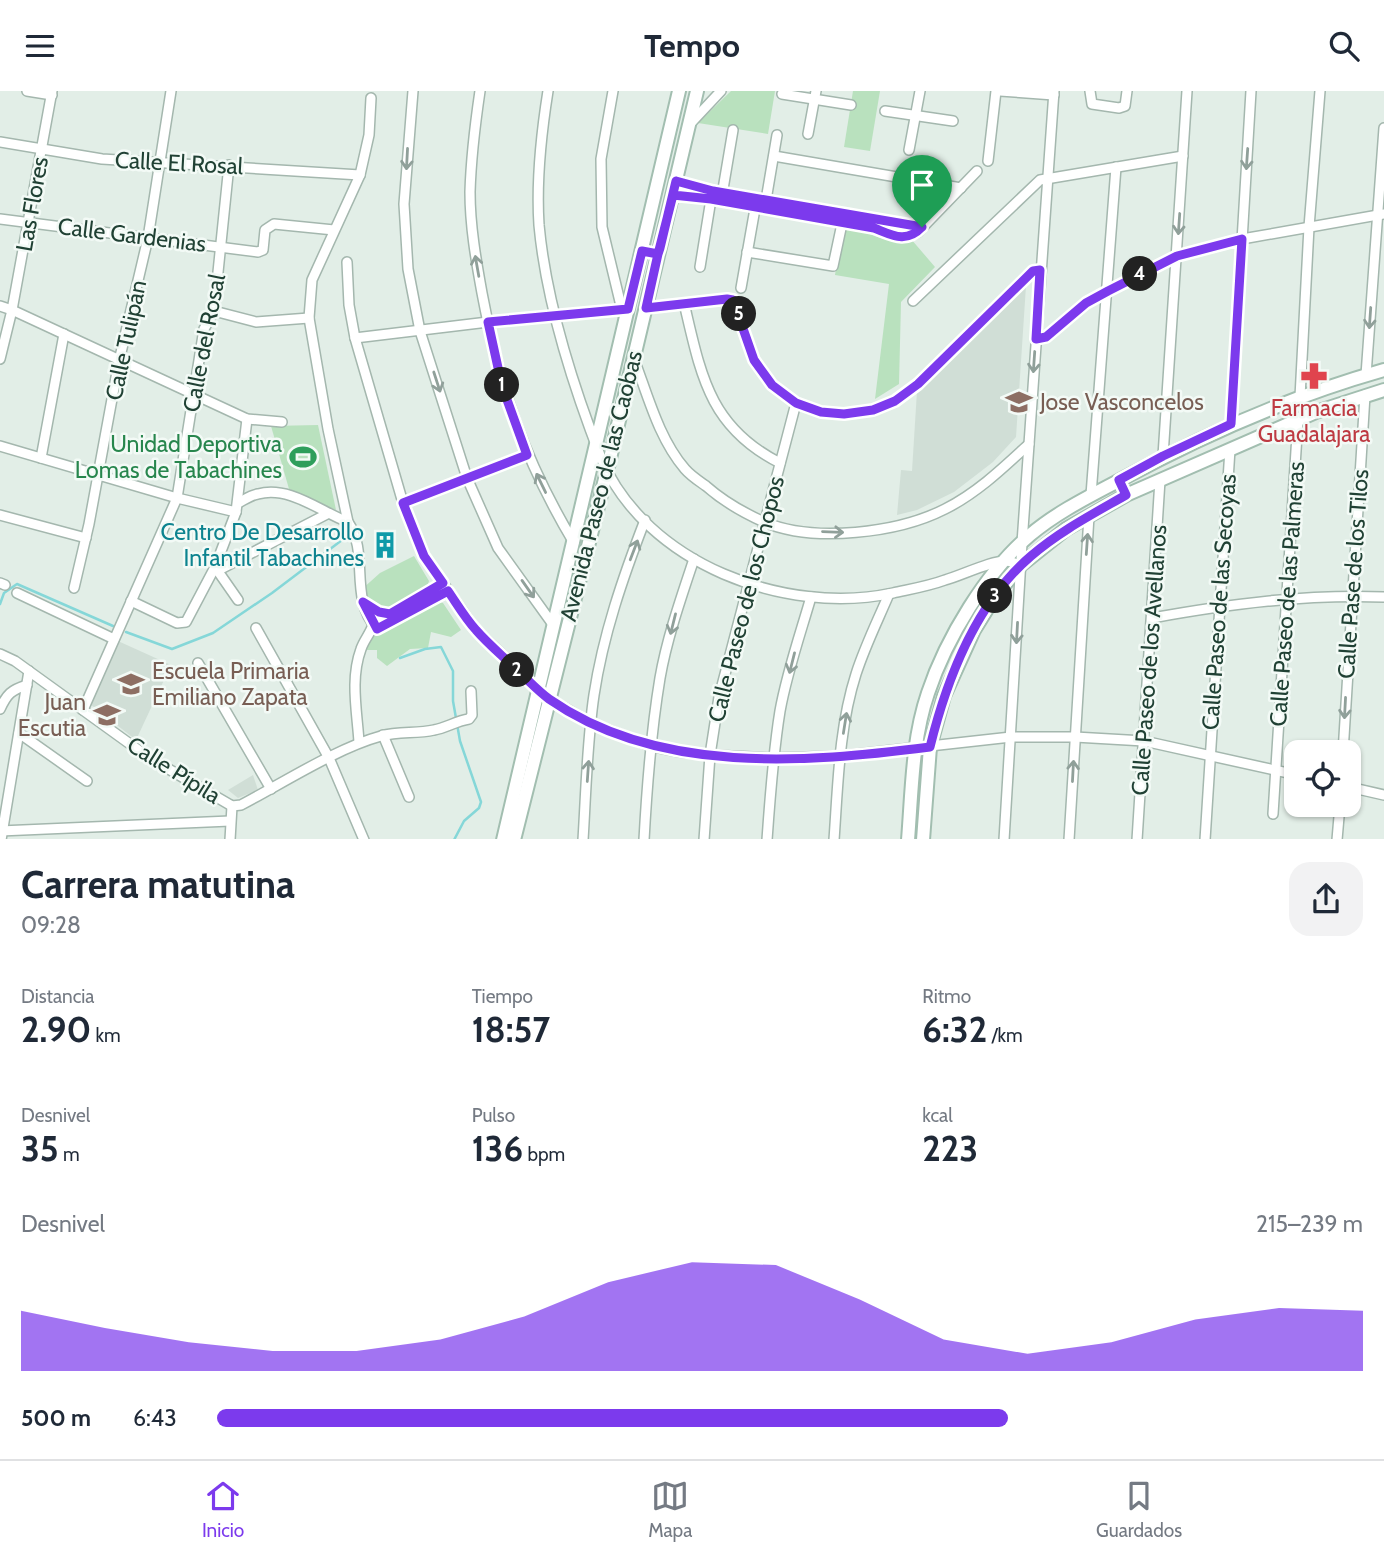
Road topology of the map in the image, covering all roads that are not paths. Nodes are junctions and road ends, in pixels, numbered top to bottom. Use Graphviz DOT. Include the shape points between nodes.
graph roads {
  1 [pos="27,91"];
  2 [pos="171,91"];
  3 [pos="413,91"];
  4 [pos="480,91"];
  5 [pos="548,91"];
  6 [pos="613,91"];
  7 [pos="679,91"];
  8 [pos="697,91"];
  9 [pos="721,91"];
  10 [pos="920,91"];
  11 [pos="998,91"];
  12 [pos="1090,91"];
  13 [pos="1127,91"];
  14 [pos="1187,91"];
  15 [pos="1251,91"];
  16 [pos="1320,91"];
  17 [pos="52,93"];
  18 [pos="1054,93"];
  19 [pos="782,94"];
  20 [pos="815,95"];
  21 [pos="371,98"];
  22 [pos="851,105"];
  23 [pos="885,111"];
  24 [pos="916,115"];
  25 [pos="953,121"];
  26 [pos="689,125"];
  27 [pos="1384,128"];
  28 [pos="733,130"];
  29 [pos="808,134"];
  30 [pos="777,135"];
  31 [pos="0,142"];
  32 [pos="909,149"];
  33 [pos="42,150"];
  34 [pos="774,156"];
  35 [pos="1183,156"];
  36 [pos="988,161"];
  37 [pos="160,162"];
  38 [pos="229,166"];
  39 [pos="1116,167"];
  40 [pos="977,171"];
  41 [pos="360,175"];
  42 [pos="1048,177"];
  43 [pos="679,182"];
  44 [pos="961,188"];
  45 [pos="676,196"];
  46 [pos="717,196"];
  47 [pos="761,204"];
  48 [pos="1381,214"];
  49 [pos="843,218"];
  50 [pos="0,219"];
  51 [pos="28,223"];
  52 [pos="922,227"];
  53 [pos="1309,227"];
  54 [pos="334,230"];
  55 [pos="148,238"];
  56 [pos="1242,239"];
  57 [pos="221,247"];
  58 [pos="642,251"];
  59 [pos="747,252"];
  60 [pos="658,254"];
  61 [pos="1177,256"];
  62 [pos="347,262"];
  63 [pos="700,267"];
  64 [pos="1040,270"];
  65 [pos="741,288"];
  66 [pos="1108,291"];
  67 [pos="913,301"];
  68 [pos="684,303"];
  69 [pos="0,306"];
  70 [pos="646,308"];
  71 [pos="12,310"];
  72 [pos="625,310"];
  73 [pos="214,311"];
  74 [pos="556,315"];
  75 [pos="309,318"];
  76 [pos="488,322"];
  77 [pos="421,331"];
  78 [pos="64,334"];
  79 [pos="355,338"];
  80 [pos="1036,339"];
  81 [pos="633,355"];
  82 [pos="0,359"];
  83 [pos="119,361"];
  84 [pos="1384,370"];
  85 [pos="1366,376"];
  86 [pos="1338,384"];
  87 [pos="1384,390"];
  88 [pos="1318,391"];
  89 [pos="193,393"];
  90 [pos="1365,395"];
  91 [pos="1300,397"];
  92 [pos="796,403"];
  93 [pos="1339,404"];
  94 [pos="1316,412"];
  95 [pos="247,419"];
  96 [pos="1298,419"];
  97 [pos="282,422"];
  98 [pos="1231,424"];
  99 [pos="1028,444"];
  100 [pos="596,445"];
  101 [pos="0,446"];
  102 [pos="1230,449"];
  103 [pos="527,455"];
  104 [pos="1163,456"];
  105 [pos="41,458"];
  106 [pos="780,463"];
  107 [pos="607,471"];
  108 [pos="99,475"];
  109 [pos="467,478"];
  110 [pos="1119,480"];
  111 [pos="1160,480"];
  112 [pos="1091,495"];
  113 [pos="1126,495"];
  114 [pos="177,498"];
  115 [pos="403,503"];
  116 [pos="237,507"];
  117 [pos="327,514"];
  118 [pos="0,515"];
  119 [pos="1089,516"];
  120 [pos="645,520"];
  121 [pos="348,522"];
  122 [pos="766,523"];
  123 [pos="86,538"];
  124 [pos="574,543"];
  125 [pos="1022,543"];
  126 [pos="694,559"];
  127 [pos="1004,560"];
  128 [pos="1021,565"];
  129 [pos="216,569"];
  130 [pos="748,585"];
  131 [pos="74,587"];
  132 [pos="445,587"];
  133 [pos="17,593"];
  134 [pos="889,594"];
  135 [pos="1351,596"];
  136 [pos="811,597"];
  137 [pos="1384,597"];
  138 [pos="1286,599"];
  139 [pos="238,600"];
  140 [pos="131,601"];
  141 [pos="363,602"];
  142 [pos="1219,606"];
  143 [pos="390,614"];
  144 [pos="1152,618"];
  145 [pos="554,626"];
  146 [pos="256,628"];
  147 [pos="373,629"];
  148 [pos="114,639"];
  149 [pos="0,654"];
  150 [pos="198,663"];
  151 [pos="29,671"];
  152 [pos="27,685"];
  153 [pos="471,691"];
  154 [pos="544,695"];
  155 [pos="0,709"];
  156 [pos="83,710"];
  157 [pos="591,723"];
  158 [pos="19,733"];
  159 [pos="383,735"];
  160 [pos="1011,737"];
  161 [pos="1075,737"];
  162 [pos="1344,740"];
  163 [pos="1144,741"];
  164 [pos="359,742"];
  165 [pos="650,746"];
  166 [pos="930,747"];
  167 [pos="915,749"];
  168 [pos="710,755"];
  169 [pos="1209,755"];
  170 [pos="839,756"];
  171 [pos="329,758"];
  172 [pos="773,758"];
  173 [pos="1276,770"];
  174 [pos="1284,772"];
  175 [pos="87,781"];
  176 [pos="271,789"];
  177 [pos="1361,790"];
  178 [pos="1384,795"];
  179 [pos="409,797"];
  180 [pos="232,806"];
  181 [pos="1273,814"];
  182 [pos="1339,817"];
  183 [pos="230,821"];
  184 [pos="1,834"];
  185 [pos="230,839"];
  186 [pos="364,839"];
  187 [pos="503,839"];
  188 [pos="514,839"];
  189 [pos="583,839"];
  190 [pos="644,839"];
  191 [pos="704,839"];
  192 [pos="767,839"];
  193 [pos="834,839"];
  194 [pos="908,839"];
  195 [pos="923,839"];
  196 [pos="1004,839"];
  197 [pos="1069,839"];
  198 [pos="1138,839"];
  199 [pos="1205,839"];
  200 [pos="1337,839"];
  1 -- 17 [label="street"];
  2 -- 37 [label="street, Calle Tulipán"];
  3 -- 77 [label="street, one-way" via="404,204 408,268"];
  76 -- 4 [label="street, one-way" via="470,194"];
  5 -- 74 [label="street" via="541,133 539,225"];
  6 -- 72 [label="street" via="601,159 602,227"];
  7 -- 58 [label="main road, Avenida Paseo de las Caobas"];
  8 -- 26 [label="main road, Avenida Paseo de las Caobas"];
  9 -- 26 [label="street"];
  10 -- 24 [label="street"];
  11 -- 18 [label="street"];
  11 -- 36 [label="street"];
  12 -- 13 [label="street" via="1092,104 1119,108 1125,106"];
  14 -- 35 [label="street"];
  15 -- 56 [label="street, one-way"];
  16 -- 53 [label="street"];
  17 -- 33 [label="street, Las Flores"];
  18 -- 42 [label="street"];
  19 -- 20 [label="street"];
  20 -- 22 [label="street"];
  20 -- 29 [label="street"];
  21 -- 41 [label="street"];
  23 -- 24 [label="street"];
  24 -- 25 [label="street"];
  24 -- 32 [label="street"];
  26 -- 43 [label="main road, Avenida Paseo de las Caobas"];
  27 -- 48 [label="street"];
  28 -- 46 [label="street"];
  30 -- 34 [label="street"];
  31 -- 33 [label="street, Calle El Rosal"];
  33 -- 37 [label="street, Calle El Rosal"];
  33 -- 51 [label="street, Las Flores"];
  34 -- 44 [label="street"];
  34 -- 47 [label="street"];
  35 -- 39 [label="street"];
  35 -- 61 [label="street, one-way"];
  37 -- 38 [label="street, Calle El Rosal"];
  37 -- 55 [label="street, Calle Tulipán"];
  38 -- 41 [label="street, Calle El Rosal"];
  38 -- 57 [label="street, Calle del Rosal"];
  39 -- 42 [label="street"];
  39 -- 66 [label="street"];
  40 -- 44 [label="street"];
  41 -- 54 [label="street"];
  42 -- 64 [label="street"];
  42 -- 67 [label="street"];
  43 -- 45 [label="main road, Avenida Paseo de las Caobas"];
  43 -- 46 [label="street"];
  44 -- 52 [label="street"];
  45 -- 46 [label="street"];
  45 -- 60 [label="main road, Avenida Paseo de las Caobas"];
  46 -- 47 [label="street"];
  46 -- 63 [label="street"];
  47 -- 49 [label="street"];
  47 -- 59 [label="street"];
  48 -- 53 [label="street"];
  48 -- 85 [label="street, one-way"];
  49 -- 52 [label="street"];
  49 -- 52 [label="street" via="899,238"];
  49 -- 59 [label="street" via="834,266"];
  50 -- 51 [label="street, Calle Gardenias"];
  51 -- 55 [label="street, Calle Gardenias"];
  51 -- 71 [label="street, Las Flores"];
  53 -- 56 [label="street"];
  53 -- 91 [label="street"];
  54 -- 57 [label="street, Calle Gardenias" via="274,224 265,230 263,250"];
  54 -- 75 [label="street" via="312,280"];
  55 -- 57 [label="street, Calle Gardenias"];
  55 -- 83 [label="street, Calle Tulipán"];
  56 -- 61 [label="street"];
  56 -- 98 [label="street"];
  57 -- 73 [label="street, Calle del Rosal"];
  58 -- 60 [label="main road"];
  58 -- 72 [label="main road, Avenida Paseo de las Caobas"];
  59 -- 65 [label="street"];
  60 -- 70 [label="main road, Avenida Paseo de las Caobas"];
  61 -- 66 [label="street"];
  61 -- 104 [label="street"];
  62 -- 79 [label="street"];
  64 -- 80 [label="street"];
  64 -- 92 [label="street" via="1027,276 895,401 844,414"];
  66 -- 80 [label="street" via="1046,337"];
  66 -- 112 [label="street"];
  68 -- 70 [label="street"];
  68 -- 92 [label="street" via="733,300 754,360 772,385"];
  68 -- 106 [label="street" via="708,389 720,414 757,452"];
  69 -- 71 [label="street"];
  70 -- 81 [label="main road, Avenida Paseo de las Caobas"];
  71 -- 78 [label="street"];
  71 -- 82 [label="street, Las Flores"];
  72 -- 74 [label="street"];
  72 -- 100 [label="main road, Avenida Paseo de las Caobas"];
  73 -- 75 [label="street" via="256,322"];
  73 -- 89 [label="street, Calle del Rosal" via="204,329"];
  74 -- 76 [label="street"];
  74 -- 100 [label="street"];
  75 -- 121 [label="street"];
  76 -- 77 [label="street"];
  76 -- 103 [label="street" via="502,386"];
  77 -- 79 [label="street"];
  77 -- 109 [label="street, one-way"];
  78 -- 83 [label="street"];
  78 -- 105 [label="street"];
  79 -- 115 [label="street"];
  80 -- 99 [label="street, one-way"];
  81 -- 107 [label="main road, Avenida Paseo de las Caobas"];
  81 -- 122 [label="street" via="663,435 685,470 719,497"];
  83 -- 89 [label="street"];
  83 -- 108 [label="street, Calle Tulipán"];
  84 -- 85 [label="main road"];
  85 -- 86 [label="main road"];
  86 -- 88 [label="main road"];
  86 -- 93 [label="main road"];
  87 -- 90 [label="main road"];
  88 -- 91 [label="main road"];
  88 -- 94 [label="main road" via="1322,398"];
  89 -- 95 [label="street"];
  89 -- 114 [label="street, Calle del Rosal"];
  90 -- 93 [label="main road"];
  90 -- 135 [label="street, Calle Pase de los Tilos"];
  91 -- 98 [label="main road"];
  92 -- 106 [label="street, Calle Paseo de los Chopos"];
  93 -- 94 [label="main road"];
  94 -- 96 [label="main road"];
  95 -- 97 [label="street"];
  95 -- 116 [label="street"];
  96 -- 102 [label="main road"];
  96 -- 138 [label="street, Calle Paseo de las Palmeras"];
  98 -- 104 [label="main road"];
  122 -- 99 [label="street, one-way" via="855,533 899,526 946,509 976,491"];
  99 -- 125 [label="street"];
  100 -- 107 [label="street"];
  100 -- 124 [label="main road, Avenida Paseo de las Caobas"];
  101 -- 105 [label="street"];
  102 -- 111 [label="main road"];
  102 -- 142 [label="street, Calle Paseo de las Secoyas"];
  103 -- 109 [label="street"];
  124 -- 103 [label="street, one-way"];
  104 -- 110 [label="main road"];
  105 -- 108 [label="street"];
  106 -- 122 [label="street, Calle Paseo de los Chopos"];
  107 -- 120 [label="street"];
  107 -- 154 [label="main road, Avenida Paseo de las Caobas"];
  108 -- 114 [label="street"];
  108 -- 123 [label="street, Calle Tulipán"];
  109 -- 115 [label="street"];
  109 -- 145 [label="street, one-way" via="498,548"];
  110 -- 112 [label="main road"];
  110 -- 113 [label="main road"];
  111 -- 113 [label="main road"];
  111 -- 144 [label="street, Calle Paseo de los Avellanos"];
  112 -- 125 [label="main road"];
  113 -- 119 [label="main road"];
  114 -- 116 [label="street"];
  114 -- 140 [label="street, Calle del Rosal"];
  115 -- 132 [label="street" via="424,556"];
  116 -- 117 [label="street" via="259,493 283,493"];
  116 -- 129 [label="street"];
  117 -- 121 [label="street"];
  117 -- 129 [label="street"];
  118 -- 123 [label="street"];
  119 -- 128 [label="main road"];
  161 -- 119 [label="street, one-way"];
  120 -- 126 [label="street"];
  157 -- 120 [label="street, one-way" via="606,639"];
  121 -- 141 [label="street" via="356,534"];
  122 -- 130 [label="street, Calle Paseo de los Chopos"];
  123 -- 131 [label="street, Calle Tulipán"];
  124 -- 145 [label="main road, Avenida Paseo de las Caobas"];
  125 -- 127 [label="main road"];
  125 -- 128 [label="street"];
  126 -- 130 [label="street"];
  126 -- 165 [label="street, one-way" via="661,676"];
  127 -- 128 [label="street"];
  127 -- 134 [label="street" via="942,582"];
  127 -- 167 [label="main road" via="940,660"];
  128 -- 160 [label="street, one-way"];
  128 -- 166 [label="main road" via="974,630 944,696"];
  129 -- 139 [label="street"];
  129 -- 140 [label="street" via="182,624"];
  130 -- 136 [label="street"];
  130 -- 168 [label="street, Calle Paseo de los Chopos" via="722,684"];
  132 -- 143 [label="street"];
  132 -- 147 [label="street"];
  132 -- 154 [label="street" via="475,629"];
  133 -- 148 [label="street"];
  134 -- 136 [label="street"];
  170 -- 134 [label="street, one-way" via="856,674"];
  135 -- 137 [label="street"];
  135 -- 138 [label="street"];
  135 -- 162 [label="street, Calle Pase de los Tilos, one-way"];
  136 -- 172 [label="street, one-way" via="783,698"];
  138 -- 142 [label="street"];
  138 -- 173 [label="street, Calle Paseo de las Palmeras"];
  140 -- 148 [label="street, Calle del Rosal"];
  141 -- 143 [label="street"];
  141 -- 147 [label="street"];
  142 -- 144 [label="street"];
  142 -- 169 [label="street, Calle Paseo de las Secoyas"];
  143 -- 147 [label="street"];
  144 -- 163 [label="street, Calle Paseo de los Avellanos"];
  145 -- 154 [label="main road, Avenida Paseo de las Caobas"];
  146 -- 171 [label="street"];
  147 -- 164 [label="street" via="361,647 354,681"];
  148 -- 156 [label="street, Calle del Rosal"];
  149 -- 151 [label="street, Calle Pípila"];
  150 -- 176 [label="street"];
  151 -- 152 [label="street"];
  151 -- 156 [label="street, Calle Pípila"];
  152 -- 155 [label="street" via="7,694"];
  152 -- 158 [label="street"];
  153 -- 159 [label="street, Calle Pípila" via="472,717 443,727"];
  154 -- 157 [label="street"];
  154 -- 187 [label="main road, Avenida Paseo de las Caobas"];
  154 -- 188 [label="main road, Avenida Paseo de las Caobas"];
  156 -- 180 [label="street, Calle Pípila" via="148,757"];
  157 -- 165 [label="street"];
  189 -- 157 [label="street, one-way"];
  158 -- 175 [label="street"];
  158 -- 184 [label="street"];
  159 -- 164 [label="street, Calle Pípila"];
  159 -- 179 [label="street"];
  160 -- 161 [label="street"];
  160 -- 166 [label="street"];
  160 -- 196 [label="street"];
  161 -- 163 [label="street"];
  197 -- 161 [label="street, one-way"];
  163 -- 169 [label="street"];
  163 -- 198 [label="street, Calle Paseo de los Avellanos"];
  164 -- 171 [label="street, Calle Pípila"];
  165 -- 168 [label="street"];
  165 -- 190 [label="street"];
  166 -- 167 [label="street"];
  166 -- 195 [label="main road"];
  167 -- 170 [label="street"];
  167 -- 194 [label="main road"];
  168 -- 172 [label="street"];
  168 -- 191 [label="street, Calle Paseo de los Chopos"];
  169 -- 173 [label="street"];
  169 -- 199 [label="street, Calle Paseo de las Secoyas"];
  170 -- 172 [label="street"];
  170 -- 193 [label="street"];
  171 -- 176 [label="street, Calle Pípila"];
  171 -- 186 [label="street"];
  172 -- 192 [label="street"];
  173 -- 174 [label="street"];
  173 -- 181 [label="street, Calle Paseo de las Palmeras"];
  176 -- 180 [label="street, Calle Pípila"];
  177 -- 178 [label="street"];
  180 -- 183 [label="street"];
  182 -- 200 [label="street"];
  183 -- 184 [label="street"];
  183 -- 185 [label="street"];
}
